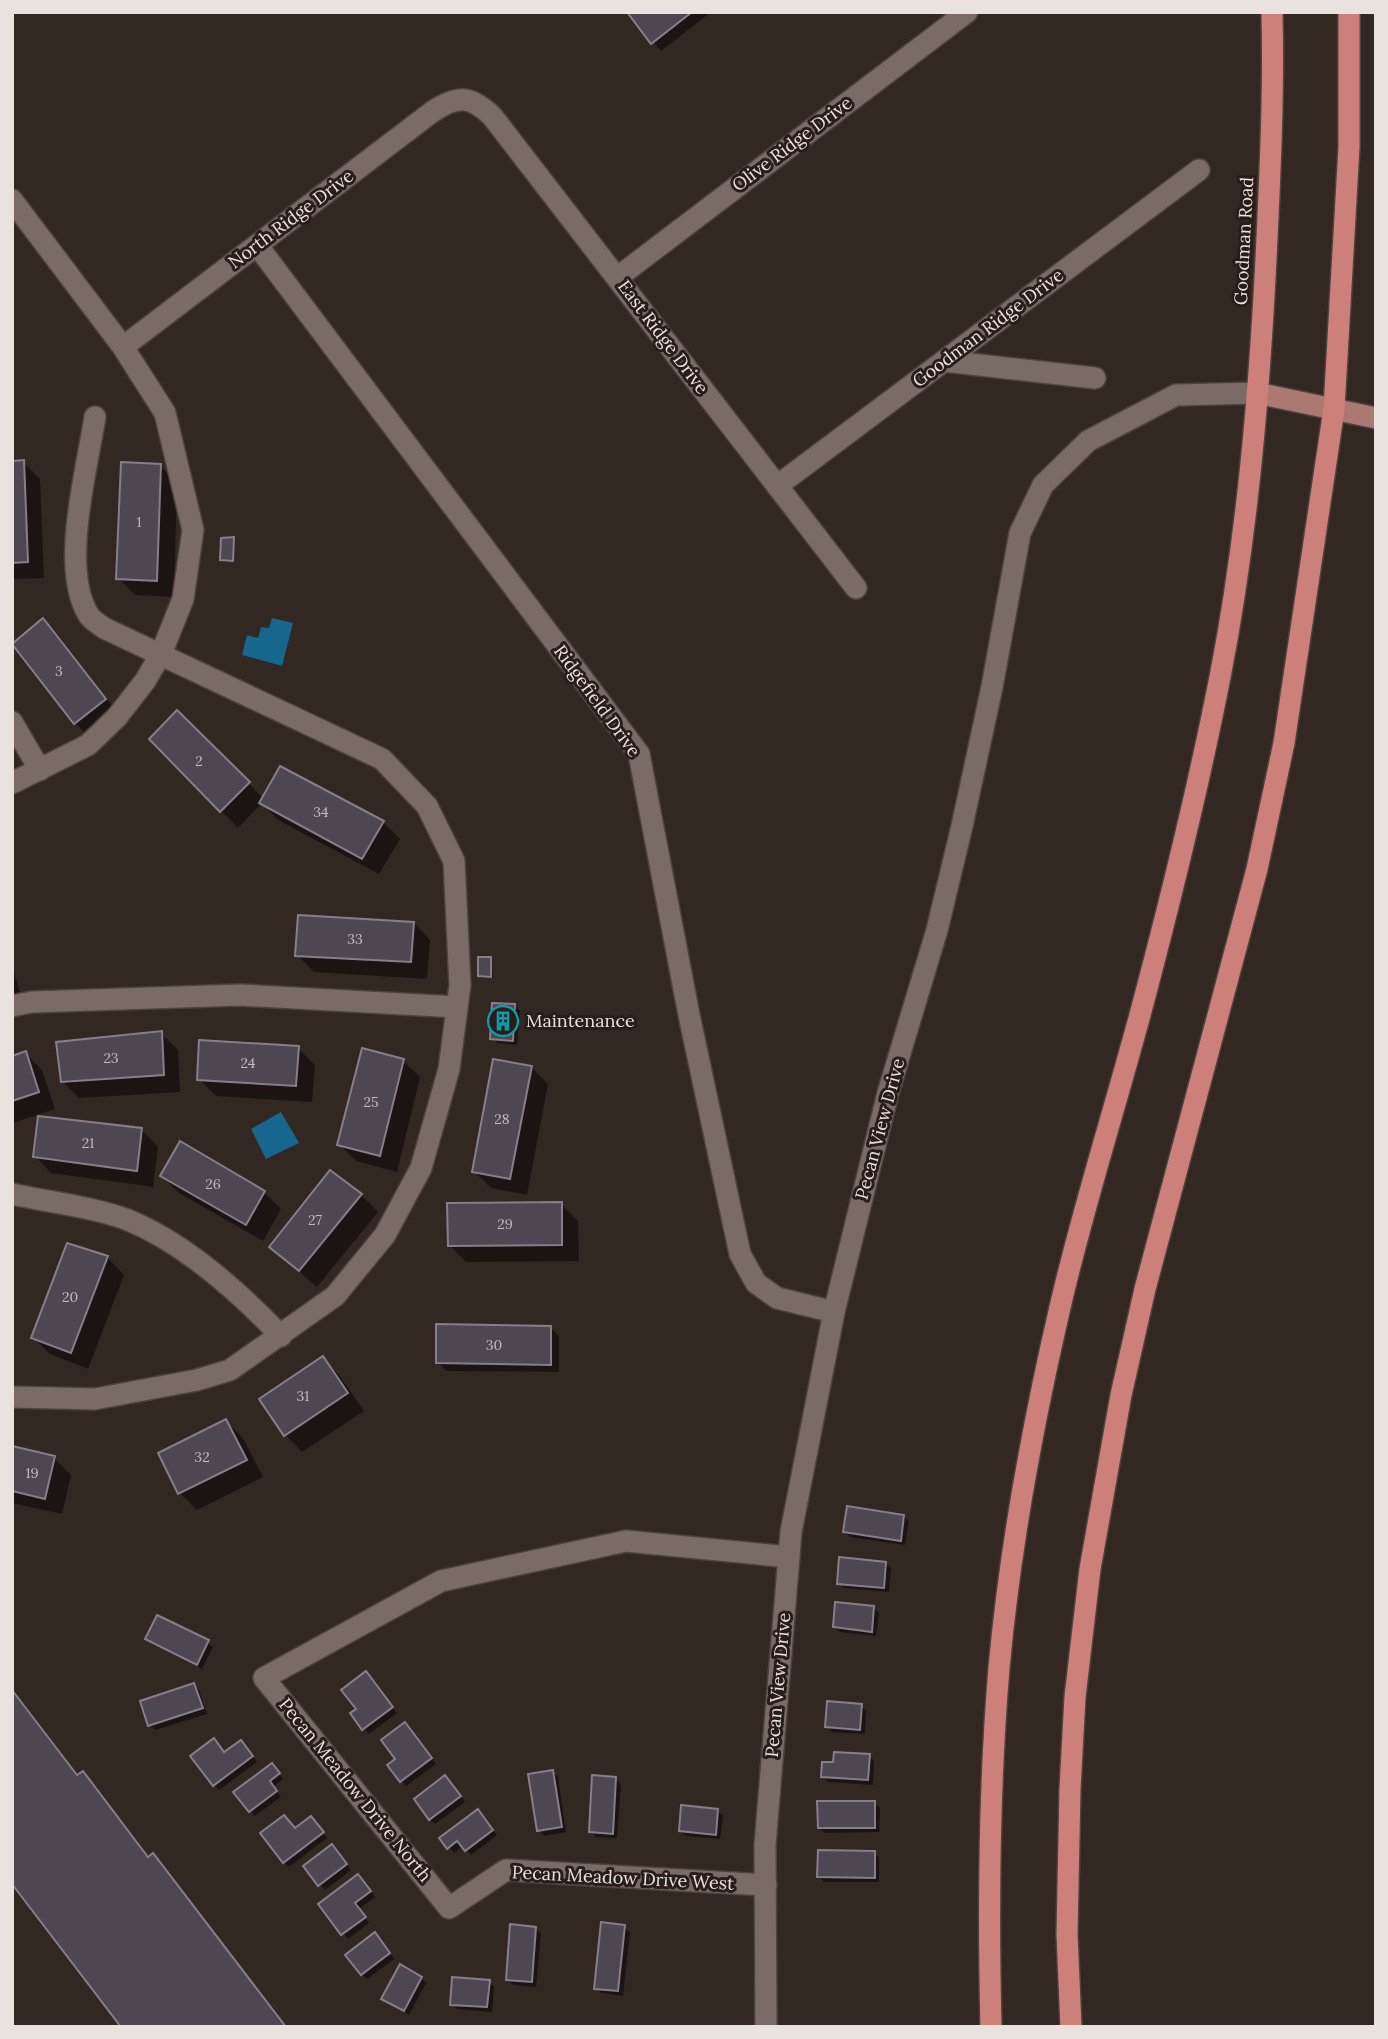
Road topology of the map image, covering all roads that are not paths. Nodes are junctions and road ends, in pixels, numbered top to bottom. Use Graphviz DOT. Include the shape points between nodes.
graph roads {
  1 [pos="967,12"];
  2 [pos="1272,12"];
  3 [pos="1349,12"];
  4 [pos="462,97"];
  5 [pos="1199,170"];
  6 [pos="12,201"];
  7 [pos="257,245"];
  8 [pos="618,278"];
  9 [pos="123,347"];
  10 [pos="944,360"];
  11 [pos="1095,377"];
  12 [pos="1257,393"];
  13 [pos="1334,409"];
  14 [pos="95,417"];
  15 [pos="1376,418"];
  16 [pos="777,486"];
  17 [pos="856,588"];
  18 [pos="161,654"];
  19 [pos="12,722"];
  20 [pos="40,770"];
  21 [pos="12,783"];
  22 [pos="12,1006"];
  23 [pos="457,1007"];
  24 [pos="12,1194"];
  25 [pos="834,1312"];
  26 [pos="281,1336"];
  27 [pos="12,1397"];
  28 [pos="789,1557"];
  29 [pos="766,1885"];
  30 [pos="449,1908"];
  31 [pos="766,2027"];
  32 [pos="991,2027"];
  33 [pos="1070,2027"];
  1 -- 8 [label="street, Olive Ridge Drive"];
  2 -- 12 [label="highway, Goodman Road" via="1272,149"];
  3 -- 13 [label="highway" via="1349,147"];
  4 -- 7 [label="street, North Ridge Drive" via="432,112"];
  4 -- 8 [label="street, East Ridge Drive" via="492,116"];
  5 -- 10 [label="street, Goodman Ridge Drive"];
  6 -- 9 [label="street"];
  7 -- 9 [label="street, North Ridge Drive"];
  7 -- 25 [label="street, Ridgefield Drive" via="639,754 740,1254 756,1283 777,1298"];
  8 -- 16 [label="street, East Ridge Drive"];
  9 -- 18 [label="street" via="165,412 192,530 183,599"];
  10 -- 11 [label="street"];
  10 -- 16 [label="street, Goodman Ridge Drive"];
  12 -- 13 [label="main road"];
  12 -- 25 [label="street, Pecan View Drive" via="1175,395 1088,441 1043,485 1020,533 992,687 937,930 888,1093"];
  12 -- 32 [label="highway, Goodman Road" via="1229,621 1194,801 1061,1302 1031,1448 997,1702"];
  13 -- 15 [label="main road"];
  13 -- 33 [label="highway" via="1284,743 1256,869 1145,1289 1097,1518 1070,1776"];
  14 -- 18 [label="street" via="75,539 79,593 89,616 104,628"];
  16 -- 17 [label="street, East Ridge Drive"];
  18 -- 20 [label="street" via="117,717 88,746"];
  18 -- 23 [label="street" via="382,759 427,806 454,861"];
  19 -- 20 [label="street"];
  20 -- 21 [label="street"];
  22 -- 23 [label="street" via="240,995"];
  23 -- 26 [label="street" via="449,1069 421,1168 385,1235 335,1296"];
  24 -- 26 [label="street" via="127,1220 186,1253 242,1296"];
  25 -- 28 [label="street, Pecan View Drive"];
  26 -- 27 [label="street" via="230,1370 197,1380 95,1399"];
  28 -- 29 [label="street, Pecan View Drive" via="765,1845"];
  28 -- 30 [label="street, Pecan Meadow Drive North" via="626,1541 441,1581 264,1678"];
  29 -- 30 [label="street, Pecan Meadow Drive West" via="506,1870"];
  29 -- 31 [label="street, Pecan View Drive"];
}
